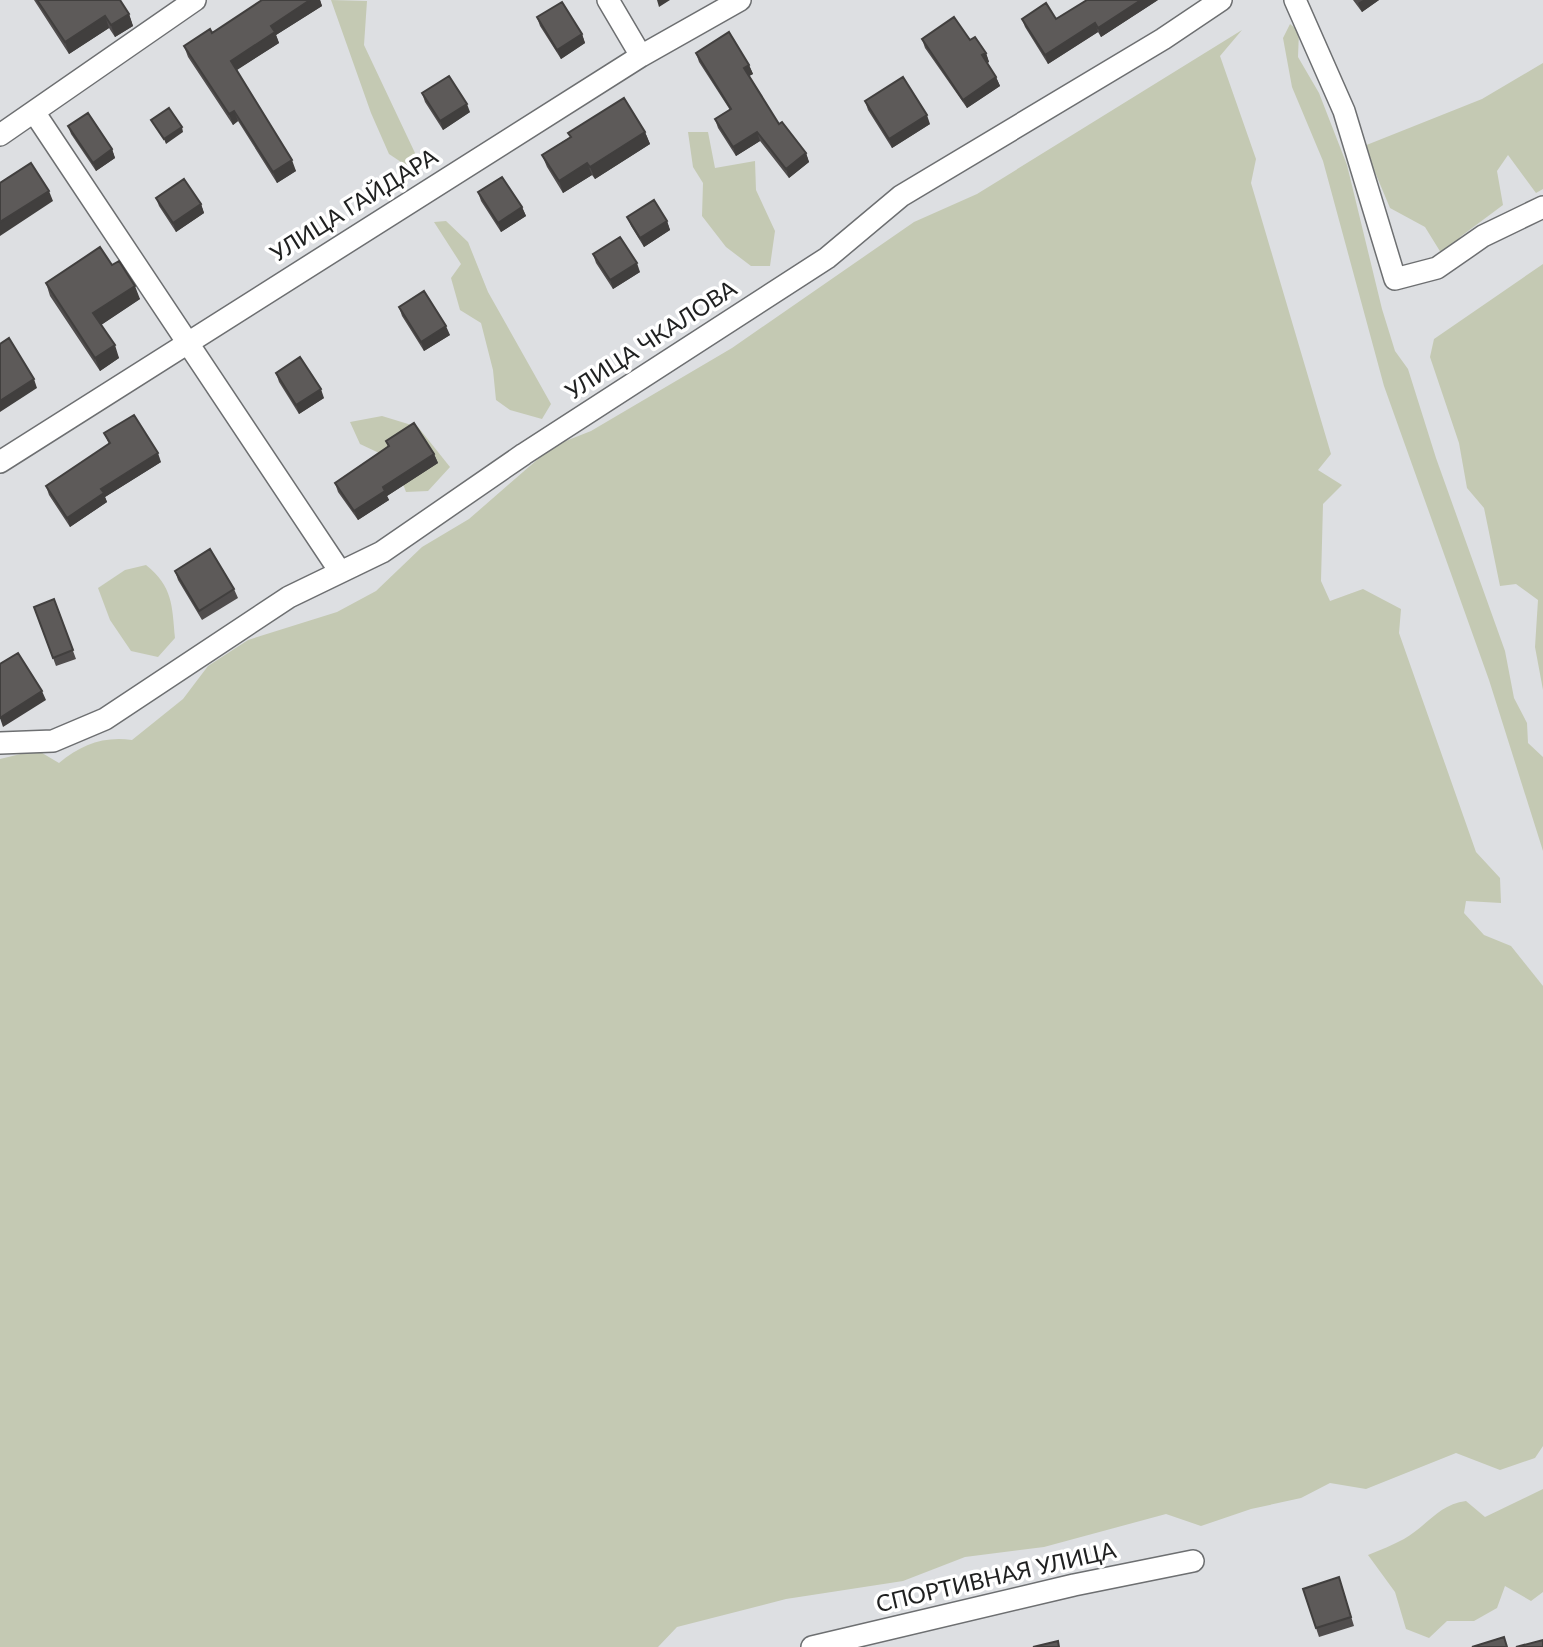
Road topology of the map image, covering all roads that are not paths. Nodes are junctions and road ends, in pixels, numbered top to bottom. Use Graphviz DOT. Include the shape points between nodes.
graph roads {
  1 [pos="195,0"];
  2 [pos="608,0"];
  3 [pos="740,0"];
  4 [pos="1221,0"];
  5 [pos="1295,0"];
  6 [pos="641,56"];
  7 [pos="34,112"];
  8 [pos="0,135"];
  9 [pos="1543,207"];
  10 [pos="185,343"];
  11 [pos="0,462"];
  12 [pos="339,570"];
  13 [pos="0,743"];
  14 [pos="1193,1561"];
  15 [pos="812,1647"];
  1 -- 7 [label="street"];
  2 -- 6 [label="street"];
  3 -- 6 [label="street, УЛИЦА ГАЙДАРА"];
  4 -- 12 [label="street, УЛИЦА ЧКАЛОВА" via="901,196 827,258 523,454 382,552"];
  5 -- 9 [label="street" via="1344,111 1395,279 1437,268 1483,236"];
  6 -- 10 [label="street, УЛИЦА ГАЙДАРА"];
  7 -- 8 [label="street"];
  7 -- 10 [label="street"];
  10 -- 11 [label="street, УЛИЦА ГАЙДАРА"];
  10 -- 12 [label="street"];
  12 -- 13 [label="street, УЛИЦА ЧКАЛОВА" via="289,597 105,719 54,741"];
  14 -- 15 [label="street, СПОРТИВНАЯ УЛИЦА"];
}
